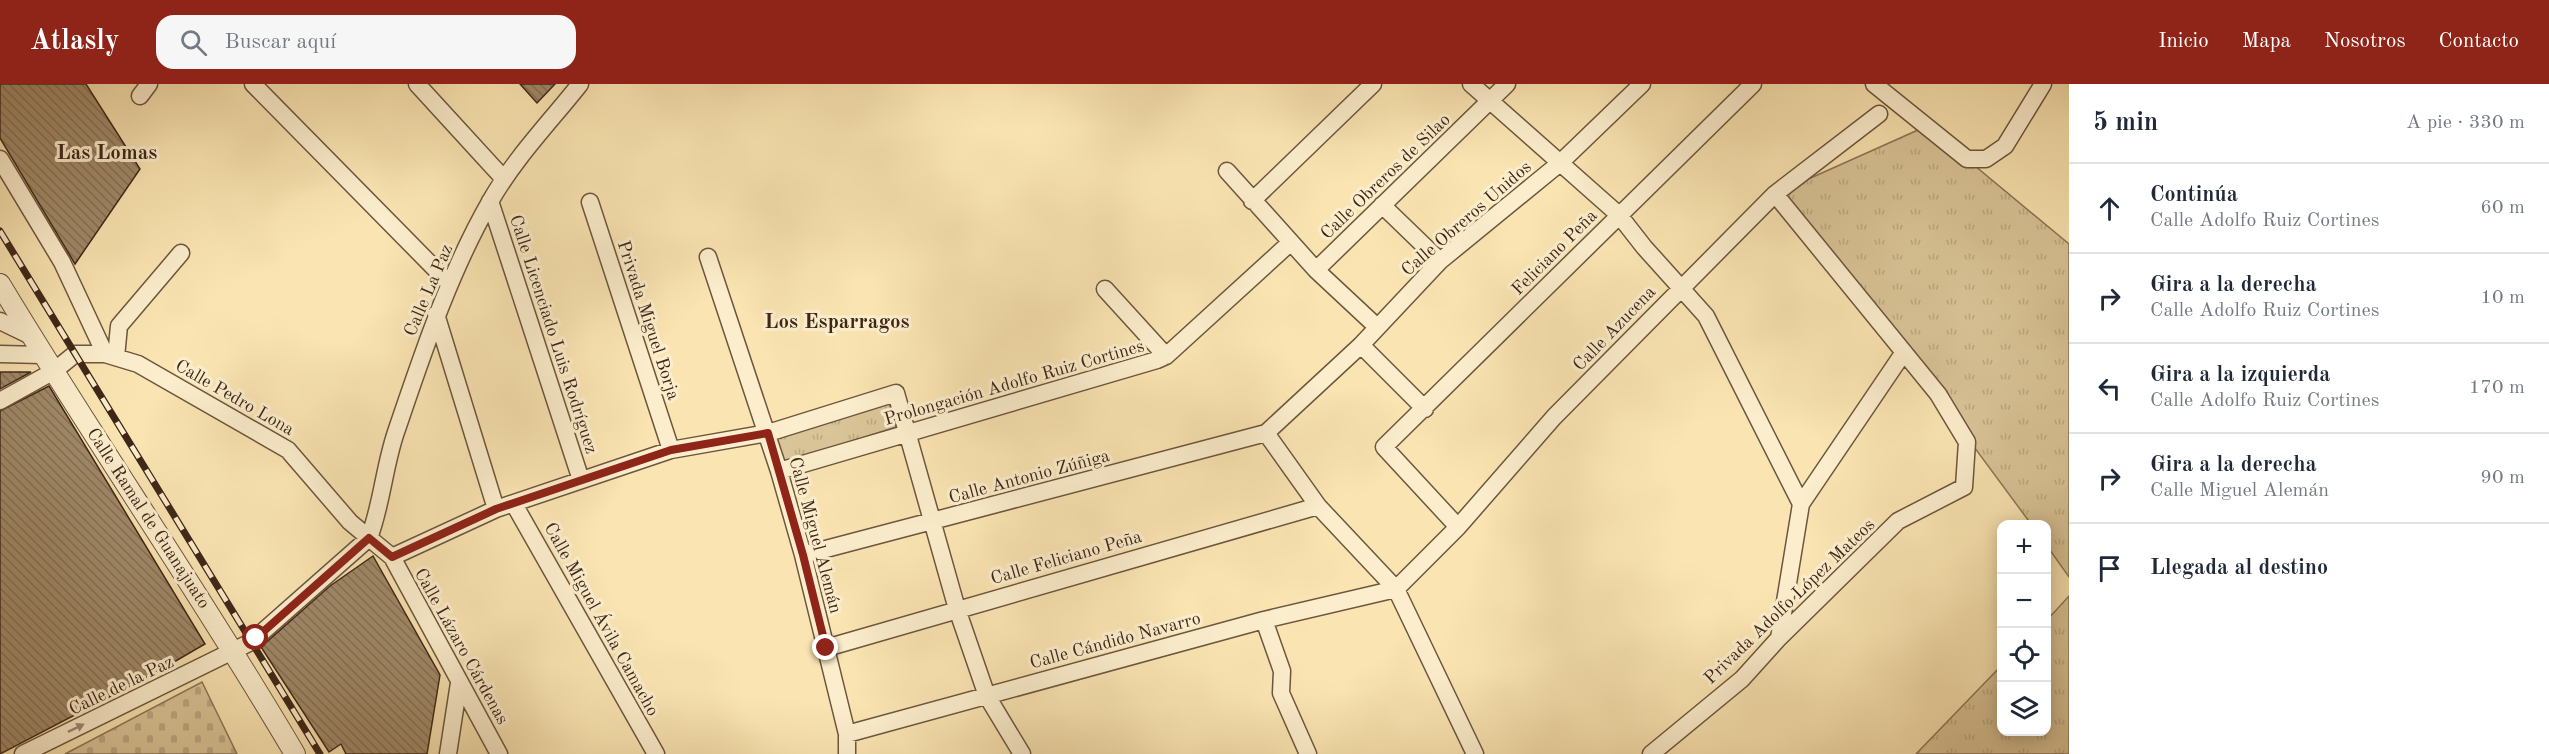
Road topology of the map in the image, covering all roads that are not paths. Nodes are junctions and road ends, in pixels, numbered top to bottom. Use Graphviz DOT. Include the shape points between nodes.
graph roads {
  1 [pos="254,84"];
  2 [pos="417,84"];
  3 [pos="580,84"];
  4 [pos="1373,84"];
  5 [pos="1470,84"];
  6 [pos="1507,84"];
  7 [pos="1642,84"];
  8 [pos="1753,84"];
  9 [pos="1874,84"];
  10 [pos="2043,84"];
  11 [pos="1491,101"];
  12 [pos="1879,114"];
  13 [pos="0,159"];
  14 [pos="1560,163"];
  15 [pos="1227,171"];
  16 [pos="504,179"];
  17 [pos="1775,194"];
  18 [pos="490,201"];
  19 [pos="1252,201"];
  20 [pos="590,202"];
  21 [pos="1382,205"];
  22 [pos="1619,214"];
  23 [pos="1291,242"];
  24 [pos="181,253"];
  25 [pos="708,257"];
  26 [pos="1440,261"];
  27 [pos="1316,270"];
  28 [pos="0,284"];
  29 [pos="450,284"];
  30 [pos="1680,288"];
  31 [pos="1105,289"];
  32 [pos="436,314"];
  33 [pos="0,321"];
  34 [pos="1376,326"];
  35 [pos="31,336"];
  36 [pos="1361,345"];
  37 [pos="1904,351"];
  38 [pos="0,354"];
  39 [pos="42,354"];
  40 [pos="111,356"];
  41 [pos="1166,356"];
  42 [pos="54,372"];
  43 [pos="0,401"];
  44 [pos="1425,409"];
  45 [pos="768,433"];
  46 [pos="1266,433"];
  47 [pos="906,435"];
  48 [pos="671,450"];
  49 [pos="779,471"];
  50 [pos="581,480"];
  51 [pos="514,504"];
  52 [pos="1801,504"];
  53 [pos="1318,506"];
  54 [pos="496,509"];
  55 [pos="934,522"];
  56 [pos="1458,527"];
  57 [pos="369,538"];
  58 [pos="803,555"];
  59 [pos="392,557"];
  60 [pos="1396,589"];
  61 [pos="957,609"];
  62 [pos="1264,620"];
  63 [pos="1779,638"];
  64 [pos="826,648"];
  65 [pos="235,651"];
  66 [pos="459,683"];
  67 [pos="987,696"];
  68 [pos="847,734"];
  69 [pos="23,754"];
  70 [pos="295,754"];
  71 [pos="448,754"];
  72 [pos="499,754"];
  73 [pos="656,754"];
  74 [pos="847,754"];
  75 [pos="1022,754"];
  76 [pos="1308,754"];
  77 [pos="1475,754"];
  78 [pos="1651,754"];
  1 -- 29 [label="street"];
  2 -- 16 [label="street"];
  3 -- 16 [label="street, Calle La Paz"];
  4 -- 19 [label="street"];
  5 -- 11 [label="street"];
  6 -- 11 [label="street, Calle Obreros de Silao"];
  7 -- 14 [label="street, Calle Obreros Unidos"];
  8 -- 22 [label="street, Feliciano Peña"];
  9 -- 10 [label="street" via="1967,159 1986,159 2005,146"];
  11 -- 14 [label="street"];
  11 -- 21 [label="street, Calle Obreros de Silao"];
  12 -- 17 [label="street, Calle Azucena"];
  13 -- 40 [label="street" via="62,262"];
  14 -- 22 [label="street"];
  14 -- 26 [label="street, Calle Obreros Unidos"];
  15 -- 19 [label="street"];
  16 -- 18 [label="street, Calle La Paz"];
  17 -- 30 [label="street, Calle Azucena"];
  17 -- 37 [label="street"];
  18 -- 29 [label="street, Calle La Paz"];
  18 -- 50 [label="street, Calle Licenciado Luis Rodríguez"];
  19 -- 23 [label="street"];
  20 -- 48 [label="street, Privada Miguel Borja"];
  21 -- 26 [label="street"];
  21 -- 27 [label="street, Calle Obreros de Silao"];
  22 -- 30 [label="street"];
  22 -- 44 [label="street, Feliciano Peña"];
  23 -- 27 [label="street"];
  23 -- 41 [label="street, Prolongación Adolfo Ruiz Cortines"];
  24 -- 40 [label="street" via="119,326"];
  25 -- 45 [label="street, Calle Miguel Alemán"];
  26 -- 34 [label="street, Calle Obreros Unidos"];
  27 -- 34 [label="street"];
  28 -- 35 [label="street, Calle Ramal de Guanajuato"];
  29 -- 32 [label="street, Calle La Paz"];
  30 -- 52 [label="street" via="1706,316"];
  30 -- 56 [label="street, Calle Azucena" via="1554,417"];
  31 -- 41 [label="street"];
  32 -- 54 [label="street"];
  32 -- 57 [label="street, Calle La Paz" via="388,457"];
  33 -- 35 [label="street"];
  34 -- 36 [label="street, Calle Obreros Unidos"];
  35 -- 39 [label="street, Calle Ramal de Guanajuato"];
  36 -- 44 [label="street"];
  36 -- 46 [label="street, Calle Obreros Unidos"];
  37 -- 52 [label="street"];
  37 -- 63 [label="street, Privada Adolfo López Mateos" via="1938,394 1967,442 1964,487 1899,521"];
  38 -- 39 [label="street"];
  39 -- 42 [label="street, Calle Ramal de Guanajuato"];
  40 -- 42 [label="street, Calle Pedro Lona" via="75,354"];
  40 -- 57 [label="street, Calle Pedro Lona" via="138,364 288,450 350,522"];
  41 -- 47 [label="street, Prolongación Adolfo Ruiz Cortines"];
  42 -- 43 [label="street, Calle Pedro Lona"];
  42 -- 65 [label="street, Calle Ramal de Guanajuato"];
  44 -- 56 [label="street, Feliciano Peña" via="1384,447"];
  45 -- 47 [label="street" via="896,393"];
  45 -- 48 [label="street"];
  45 -- 49 [label="street, Calle Miguel Alemán"];
  46 -- 53 [label="street"];
  46 -- 55 [label="street, Calle Antonio Zúñiga"];
  47 -- 49 [label="street, Prolongación Adolfo Ruiz Cortines"];
  47 -- 55 [label="street"];
  48 -- 50 [label="street"];
  49 -- 58 [label="street, Calle Miguel Alemán"];
  50 -- 51 [label="street"];
  51 -- 54 [label="street"];
  51 -- 73 [label="street, Calle Miguel Ávila Camacho"];
  52 -- 63 [label="street"];
  53 -- 60 [label="street"];
  53 -- 61 [label="street, Calle Feliciano Peña"];
  54 -- 59 [label="street"];
  55 -- 58 [label="street, Calle Antonio Zúñiga"];
  55 -- 61 [label="street"];
  56 -- 60 [label="street, Calle Azucena"];
  57 -- 59 [label="street, Calle Pedro Lona"];
  57 -- 65 [label="street, Calle de la Paz" via="251,642"];
  58 -- 64 [label="street, Calle Miguel Alemán"];
  59 -- 66 [label="street, Calle Lázaro Cárdenas"];
  60 -- 62 [label="street, Calle Cándido Navarro"];
  60 -- 77 [label="street"];
  61 -- 64 [label="street, Calle Feliciano Peña"];
  61 -- 67 [label="street"];
  62 -- 67 [label="street, Calle Cándido Navarro"];
  62 -- 76 [label="street" via="1282,671 1281,693"];
  63 -- 78 [label="street, Privada Adolfo López Mateos" via="1742,678"];
  64 -- 68 [label="street, Calle Miguel Alemán"];
  69 -- 65 [label="street, Calle de la Paz, one-way"];
  65 -- 70 [label="street, Calle Ramal de Guanajuato"];
  66 -- 71 [label="street"];
  66 -- 72 [label="street, Calle Lázaro Cárdenas"];
  67 -- 68 [label="street, Calle Cándido Navarro"];
  67 -- 75 [label="street"];
  68 -- 74 [label="street, Calle Miguel Alemán"];
}
